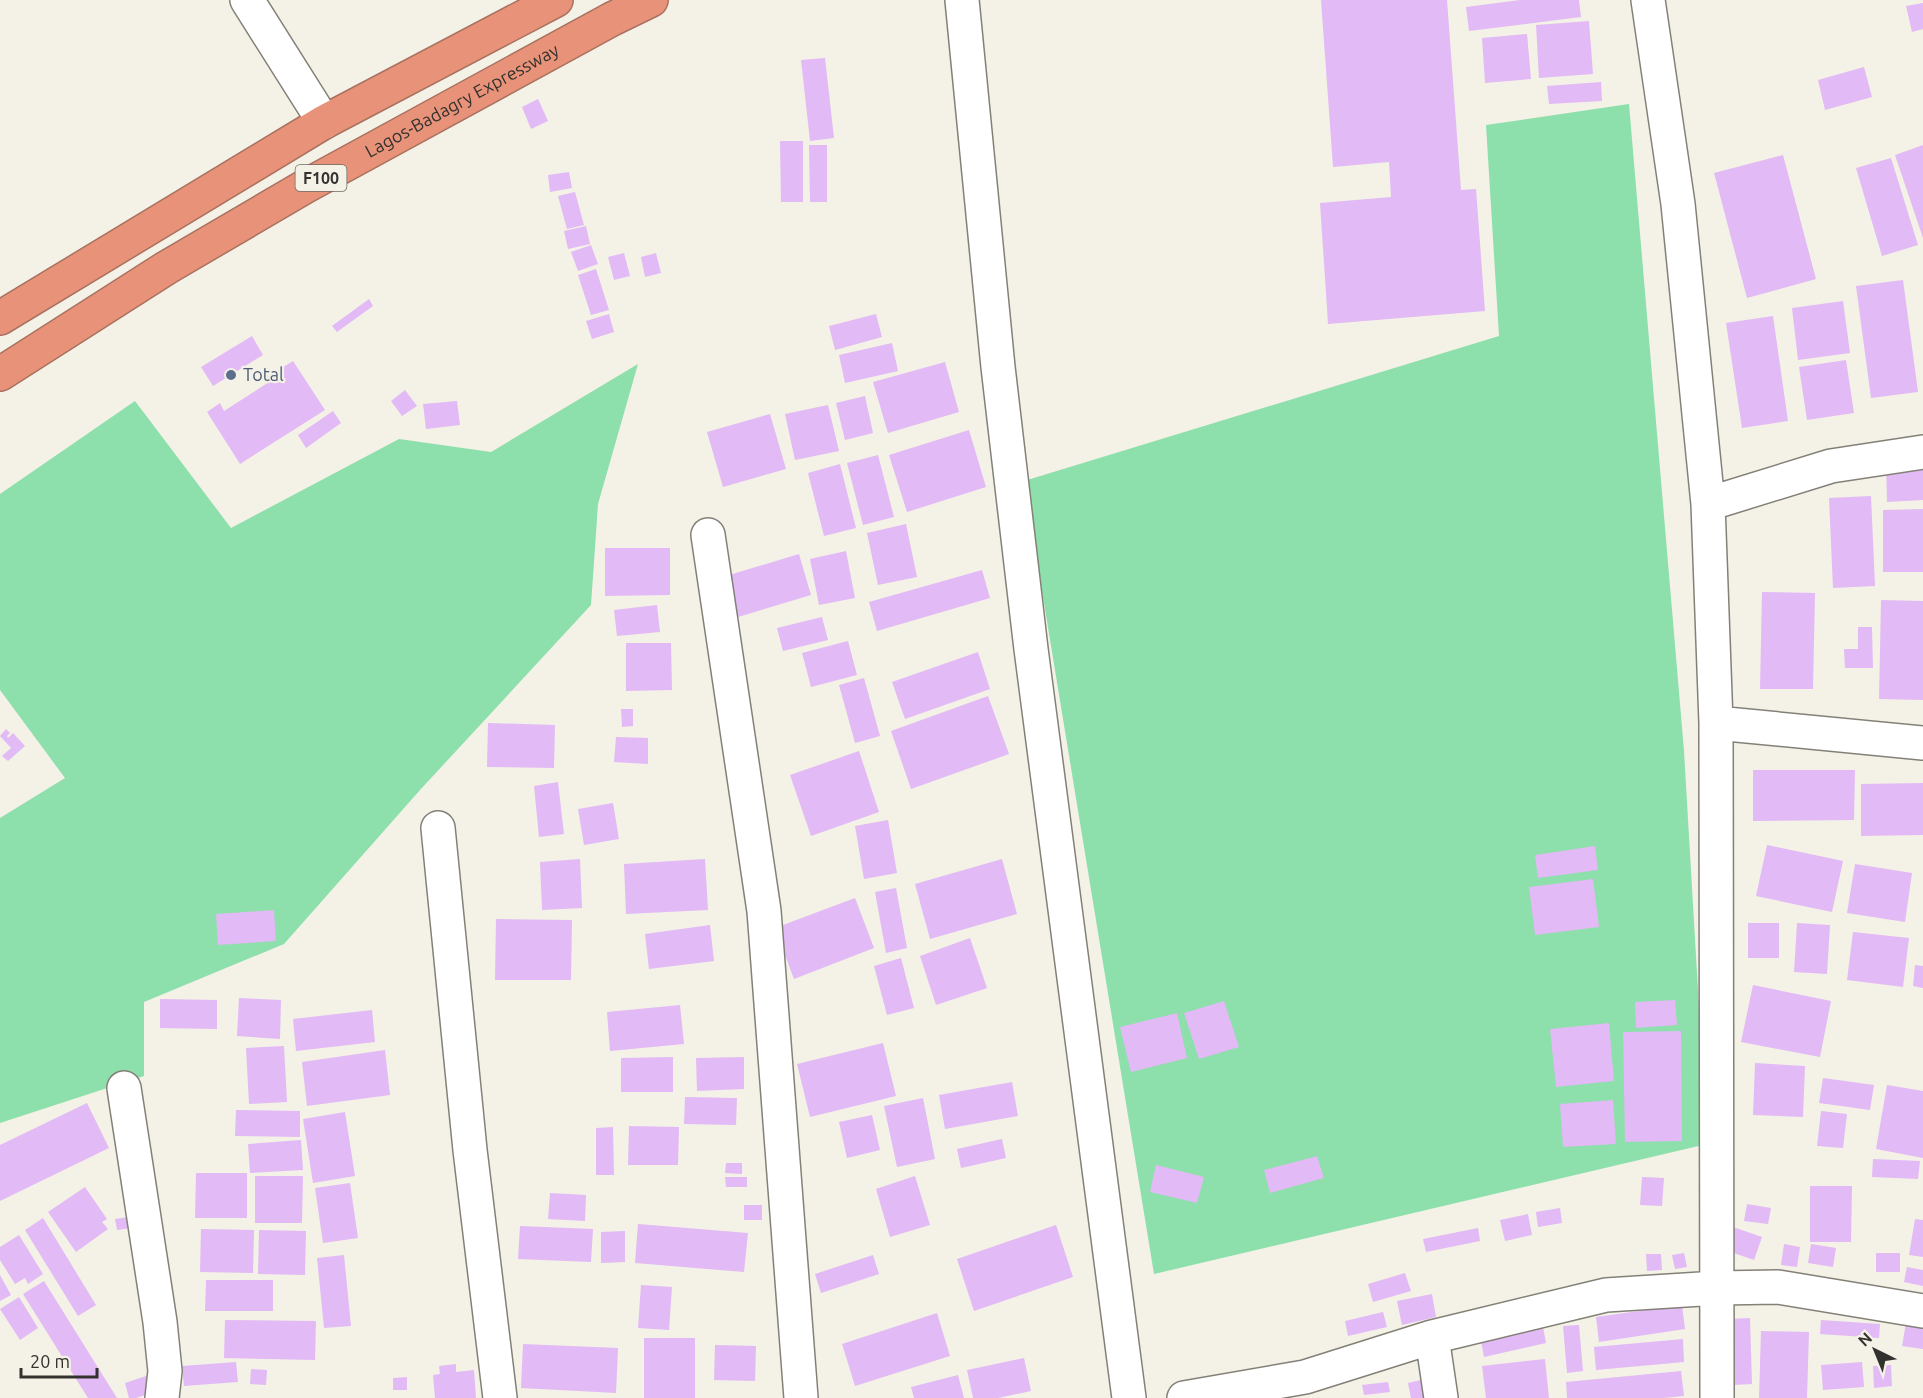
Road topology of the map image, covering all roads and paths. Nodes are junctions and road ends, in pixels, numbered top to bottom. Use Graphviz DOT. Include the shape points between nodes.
graph roads {
  1 [pos="247,0"];
  2 [pos="556,0"];
  3 [pos="651,0"];
  4 [pos="962,0"];
  5 [pos="1648,0"];
  6 [pos="324,122"];
  7 [pos="0,318"];
  8 [pos="0,374"];
  9 [pos="1923,452"];
  10 [pos="1708,504"];
  11 [pos="708,535"];
  12 [pos="1716,723"];
  13 [pos="1923,743"];
  14 [pos="438,828"];
  15 [pos="123,1088"];
  16 [pos="1717,1288"];
  17 [pos="1923,1311"];
  18 [pos="1432,1337"];
  19 [pos="162,1398"];
  20 [pos="500,1398"];
  21 [pos="801,1398"];
  22 [pos="1129,1398"];
  23 [pos="1184,1398"];
  24 [pos="1441,1398"];
  25 [pos="1717,1398"];
  1 -- 6 [label="street"];
  2 -- 6 [label="highway, F100"];
  3 -- 8 [label="highway, Lagos-Badagry Expressway / F100" via="306,186 166,268"];
  4 -- 22 [label="street" via="998,367 1030,637"];
  5 -- 10 [label="street" via="1678,204"];
  6 -- 7 [label="highway, F100"];
  9 -- 10 [label="street" via="1832,466"];
  10 -- 12 [label="street"];
  11 -- 21 [label="street" via="764,911"];
  12 -- 13 [label="street"];
  12 -- 16 [label="street"];
  14 -- 20 [label="street" via="470,1150"];
  15 -- 19 [label="street" via="160,1322 165,1371"];
  16 -- 17 [label="street" via="1778,1287"];
  16 -- 18 [label="street" via="1605,1296"];
  16 -- 25 [label="street"];
  18 -- 23 [label="street" via="1305,1377"];
  18 -- 24 [label="street"];
}
